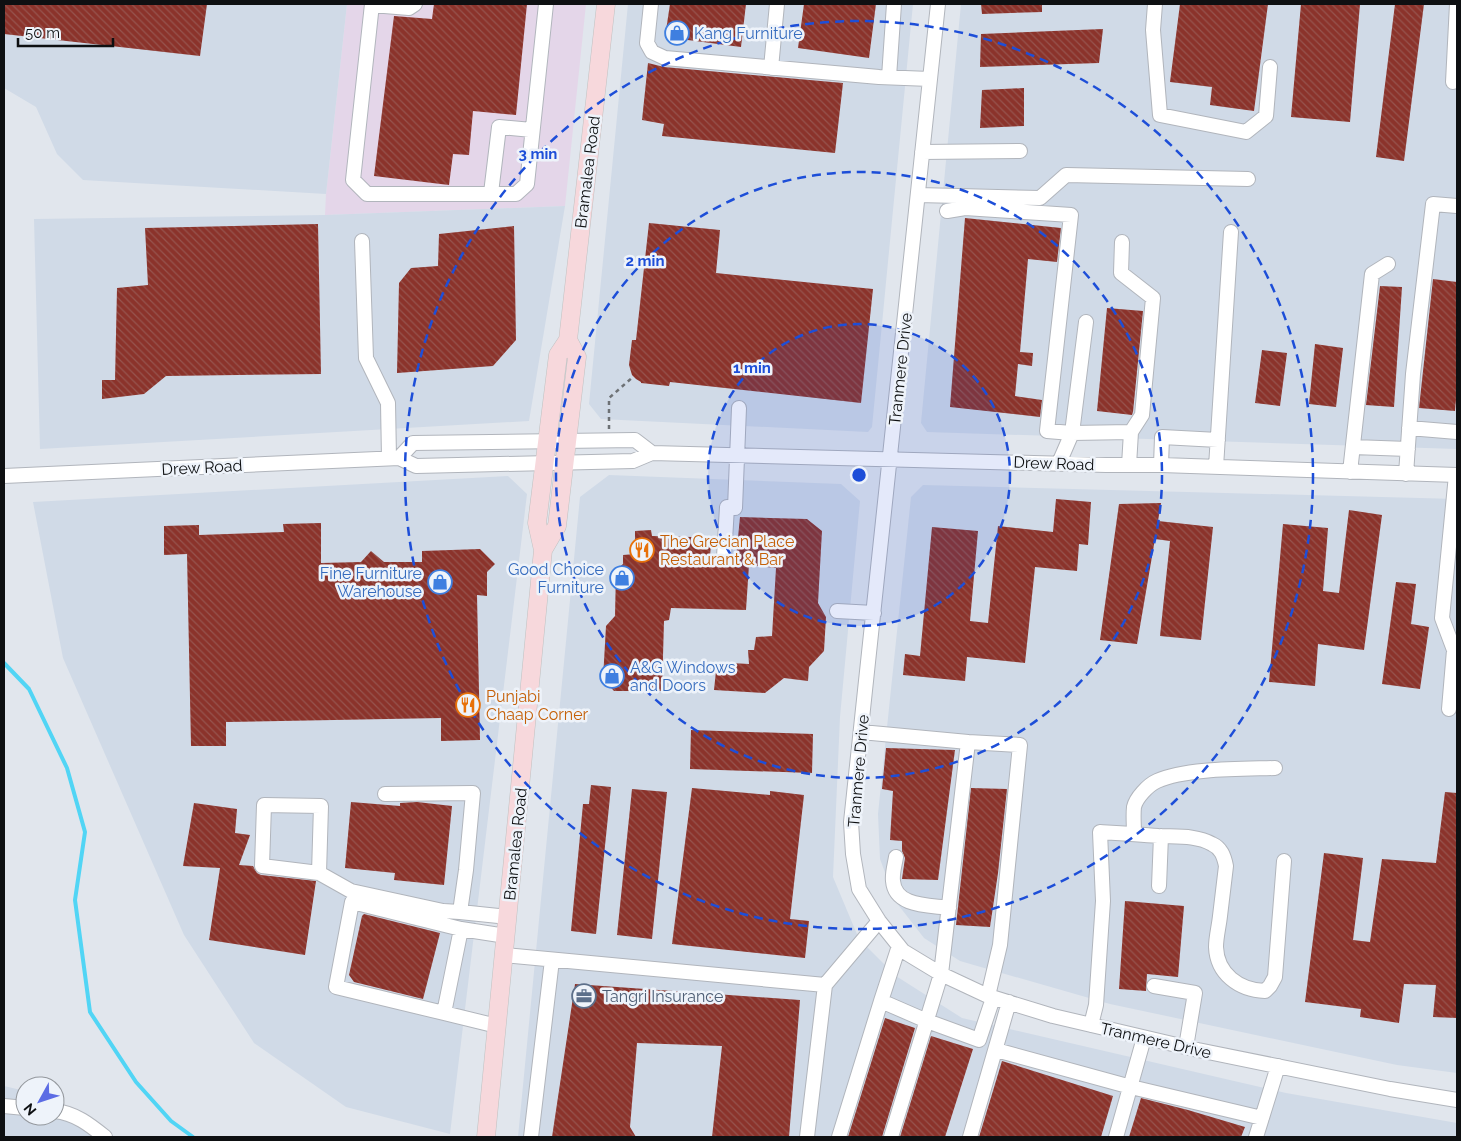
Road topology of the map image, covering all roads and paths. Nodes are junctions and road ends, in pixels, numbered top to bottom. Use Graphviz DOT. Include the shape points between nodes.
graph roads {
  1 [pos="372,4"];
  2 [pos="416,4"];
  3 [pos="546,4"];
  4 [pos="606,4"];
  5 [pos="651,4"];
  6 [pos="777,4"];
  7 [pos="894,4"];
  8 [pos="938,4"];
  9 [pos="1156,4"];
  10 [pos="1457,4"];
  11 [pos="1270,67"];
  12 [pos="771,68"];
  13 [pos="889,77"];
  14 [pos="930,79"];
  15 [pos="1454,82"];
  16 [pos="532,130"];
  17 [pos="1020,151"];
  18 [pos="922,152"];
  19 [pos="1248,179"];
  20 [pos="491,193"];
  21 [pos="918,195"];
  22 [pos="1457,206"];
  23 [pos="947,211"];
  24 [pos="1231,232"];
  25 [pos="362,241"];
  26 [pos="1122,242"];
  27 [pos="1388,264"];
  28 [pos="1086,322"];
  29 [pos="568,340"];
  30 [pos="633,377"];
  31 [pos="740,408"];
  32 [pos="1409,428"];
  33 [pos="1131,432"];
  34 [pos="1457,432"];
  35 [pos="1072,433"];
  36 [pos="611,440"];
  37 [pos="1218,440"];
  38 [pos="547,441"];
  39 [pos="567,441"];
  40 [pos="1353,448"];
  41 [pos="1408,449"];
  42 [pos="652,453"];
  43 [pos="737,455"];
  44 [pos="394,458"];
  45 [pos="890,459"];
  46 [pos="565,462"];
  47 [pos="544,463"];
  48 [pos="1059,463"];
  49 [pos="1129,465"];
  50 [pos="1161,465"];
  51 [pos="1216,467"];
  52 [pos="1350,472"];
  53 [pos="1406,474"];
  54 [pos="1457,475"];
  55 [pos="4,476"];
  56 [pos="544,550"];
  57 [pos="724,557"];
  58 [pos="837,611"];
  59 [pos="874,613"];
  60 [pos="1449,709"];
  61 [pos="861,732"];
  62 [pos="968,742"];
  63 [pos="1275,768"];
  64 [pos="385,794"];
  65 [pos="1134,834"];
  66 [pos="1161,836"];
  67 [pos="896,857"];
  68 [pos="1284,861"];
  69 [pos="319,873"];
  70 [pos="1159,886"];
  71 [pos="949,908"];
  72 [pos="460,912"];
  73 [pos="508,917"];
  74 [pos="879,921"];
  75 [pos="460,928"];
  76 [pos="506,936"];
  77 [pos="899,946"];
  78 [pos="504,955"];
  79 [pos="552,960"];
  80 [pos="941,974"];
  81 [pos="826,985"];
  82 [pos="1154,986"];
  83 [pos="990,997"];
  84 [pos="881,1001"];
  85 [pos="1010,1002"];
  86 [pos="444,1013"];
  87 [pos="927,1021"];
  88 [pos="1091,1025"];
  89 [pos="497,1026"];
  90 [pos="1144,1038"];
  91 [pos="1186,1047"];
  92 [pos="996,1050"];
  93 [pos="1278,1066"];
  94 [pos="1131,1086"];
  95 [pos="1457,1100"];
  96 [pos="65,1112"];
  97 [pos="1262,1118"];
  98 [pos="105,1137"];
  99 [pos="486,1137"];
  100 [pos="532,1137"];
  101 [pos="807,1137"];
  102 [pos="839,1137"];
  103 [pos="891,1137"];
  104 [pos="970,1137"];
  105 [pos="1116,1137"];
  106 [pos="1256,1137"];
  1 -- 2 [label="street" via="410,8"];
  1 -- 20 [label="street" via="353,180 367,194"];
  3 -- 16 [label="street"];
  4 -- 29 [label="main road, Bramalea Road"];
  5 -- 12 [label="street" via="647,43 652,52 665,58"];
  6 -- 12 [label="street"];
  7 -- 13 [label="street"];
  8 -- 14 [label="street, Tranmere Drive"];
  9 -- 11 [label="street" via="1153,30 1160,115 1246,132 1266,116"];
  10 -- 15 [label="street"];
  12 -- 13 [label="street"];
  13 -- 14 [label="street"];
  14 -- 18 [label="street, Tranmere Drive"];
  16 -- 20 [label="street" via="527,184 516,194"];
  16 -- 20 [label="street" via="499,127"];
  17 -- 18 [label="street"];
  18 -- 21 [label="street, Tranmere Drive"];
  19 -- 21 [label="street" via="1066,175 1040,198"];
  21 -- 45 [label="street, Tranmere Drive"];
  22 -- 32 [label="street" via="1434,204"];
  23 -- 35 [label="street" via="965,208 1071,215 1047,431"];
  24 -- 37 [label="street"];
  25 -- 44 [label="street" via="366,358 388,403"];
  26 -- 33 [label="street" via="1121,273 1153,298 1142,415"];
  27 -- 40 [label="street" via="1372,274"];
  28 -- 35 [label="street"];
  29 -- 38 [label="main road, Bramalea Road" via="558,355"];
  29 -- 39 [label="main road, Bramalea Road" via="577,356"];
  30 -- 36 [label="path" via="609,398"];
  31 -- 43 [label="street"];
  32 -- 34 [label="street"];
  32 -- 41 [label="street"];
  33 -- 35 [label="street"];
  33 -- 49 [label="street"];
  35 -- 48 [label="street"];
  36 -- 39 [label="street"];
  36 -- 42 [label="street" via="635,440"];
  37 -- 50 [label="street" via="1162,437"];
  37 -- 51 [label="street"];
  38 -- 39 [label="street"];
  38 -- 44 [label="street" via="413,443"];
  38 -- 47 [label="main road, Bramalea Road"];
  39 -- 46 [label="main road, Bramalea Road"];
  40 -- 41 [label="street"];
  40 -- 52 [label="street"];
  41 -- 53 [label="street"];
  42 -- 43 [label="street, Drew Road"];
  42 -- 46 [label="street, Drew Road" via="634,461"];
  43 -- 45 [label="street, Drew Road"];
  43 -- 57 [label="street"];
  44 -- 47 [label="street, Drew Road" via="416,466"];
  44 -- 55 [label="street, Drew Road"];
  45 -- 48 [label="street, Drew Road"];
  45 -- 59 [label="street, Tranmere Drive"];
  46 -- 47 [label="street, Drew Road"];
  46 -- 56 [label="main road, Bramalea Road" via="557,526"];
  47 -- 56 [label="main road, Bramalea Road" via="537,523"];
  48 -- 49 [label="street, Drew Road"];
  49 -- 50 [label="street, Drew Road"];
  50 -- 51 [label="street, Drew Road"];
  51 -- 52 [label="street, Drew Road"];
  52 -- 53 [label="street, Drew Road"];
  53 -- 54 [label="street, Drew Road"];
  54 -- 60 [label="street" via="1442,618 1454,650"];
  56 -- 73 [label="main road, Bramalea Road"];
  58 -- 59 [label="street"];
  59 -- 61 [label="street, Tranmere Drive"];
  61 -- 62 [label="street"];
  61 -- 74 [label="street, Tranmere Drive" via="851,822 853,854 859,888"];
  62 -- 71 [label="street"];
  62 -- 83 [label="street" via="1020,745 1000,945"];
  63 -- 65 [label="street" via="1208,771 1154,782 1134,806"];
  64 -- 72 [label="street" via="473,793"];
  65 -- 66 [label="street"];
  65 -- 88 [label="street" via="1100,832 1103,901 1096,1005"];
  66 -- 68 [label="street" via="1201,840 1213,844 1224,856 1226,866 1216,946 1218,961 1223,971 1244,988 1265,990 1276,977"];
  66 -- 70 [label="street"];
  67 -- 71 [label="street" via="893,881 898,895 907,901"];
  69 -- 69 [label="street" via="262,866 264,805 321,806"];
  69 -- 72 [label="street" via="351,891"];
  71 -- 80 [label="street"];
  72 -- 73 [label="street"];
  73 -- 76 [label="main road, Bramalea Road"];
  74 -- 77 [label="street, Tranmere Drive"];
  74 -- 81 [label="street"];
  75 -- 76 [label="street"];
  75 -- 86 [label="street"];
  75 -- 86 [label="street" via="352,902 336,987"];
  76 -- 78 [label="main road, Bramalea Road"];
  77 -- 80 [label="street, Tranmere Drive"];
  77 -- 84 [label="street"];
  78 -- 79 [label="street"];
  78 -- 89 [label="main road, Bramalea Road"];
  79 -- 81 [label="street"];
  79 -- 100 [label="street"];
  80 -- 83 [label="street, Tranmere Drive"];
  80 -- 87 [label="street"];
  81 -- 101 [label="street"];
  82 -- 91 [label="street" via="1196,994"];
  83 -- 85 [label="street, Tranmere Drive"];
  83 -- 87 [label="street" via="980,1040"];
  84 -- 87 [label="street"];
  84 -- 102 [label="street"];
  85 -- 88 [label="street, Tranmere Drive"];
  85 -- 92 [label="street"];
  86 -- 89 [label="street"];
  87 -- 103 [label="street"];
  88 -- 90 [label="street, Tranmere Drive"];
  89 -- 99 [label="main road, Bramalea Road"];
  90 -- 91 [label="street, Tranmere Drive"];
  90 -- 94 [label="street"];
  91 -- 93 [label="street, Tranmere Drive"];
  92 -- 94 [label="street"];
  92 -- 104 [label="street"];
  93 -- 95 [label="street, Tranmere Drive"];
  93 -- 97 [label="street"];
  94 -- 97 [label="street"];
  94 -- 105 [label="street"];
  96 -- 98 [label="street" via="86,1122"];
  97 -- 106 [label="street"];
}
